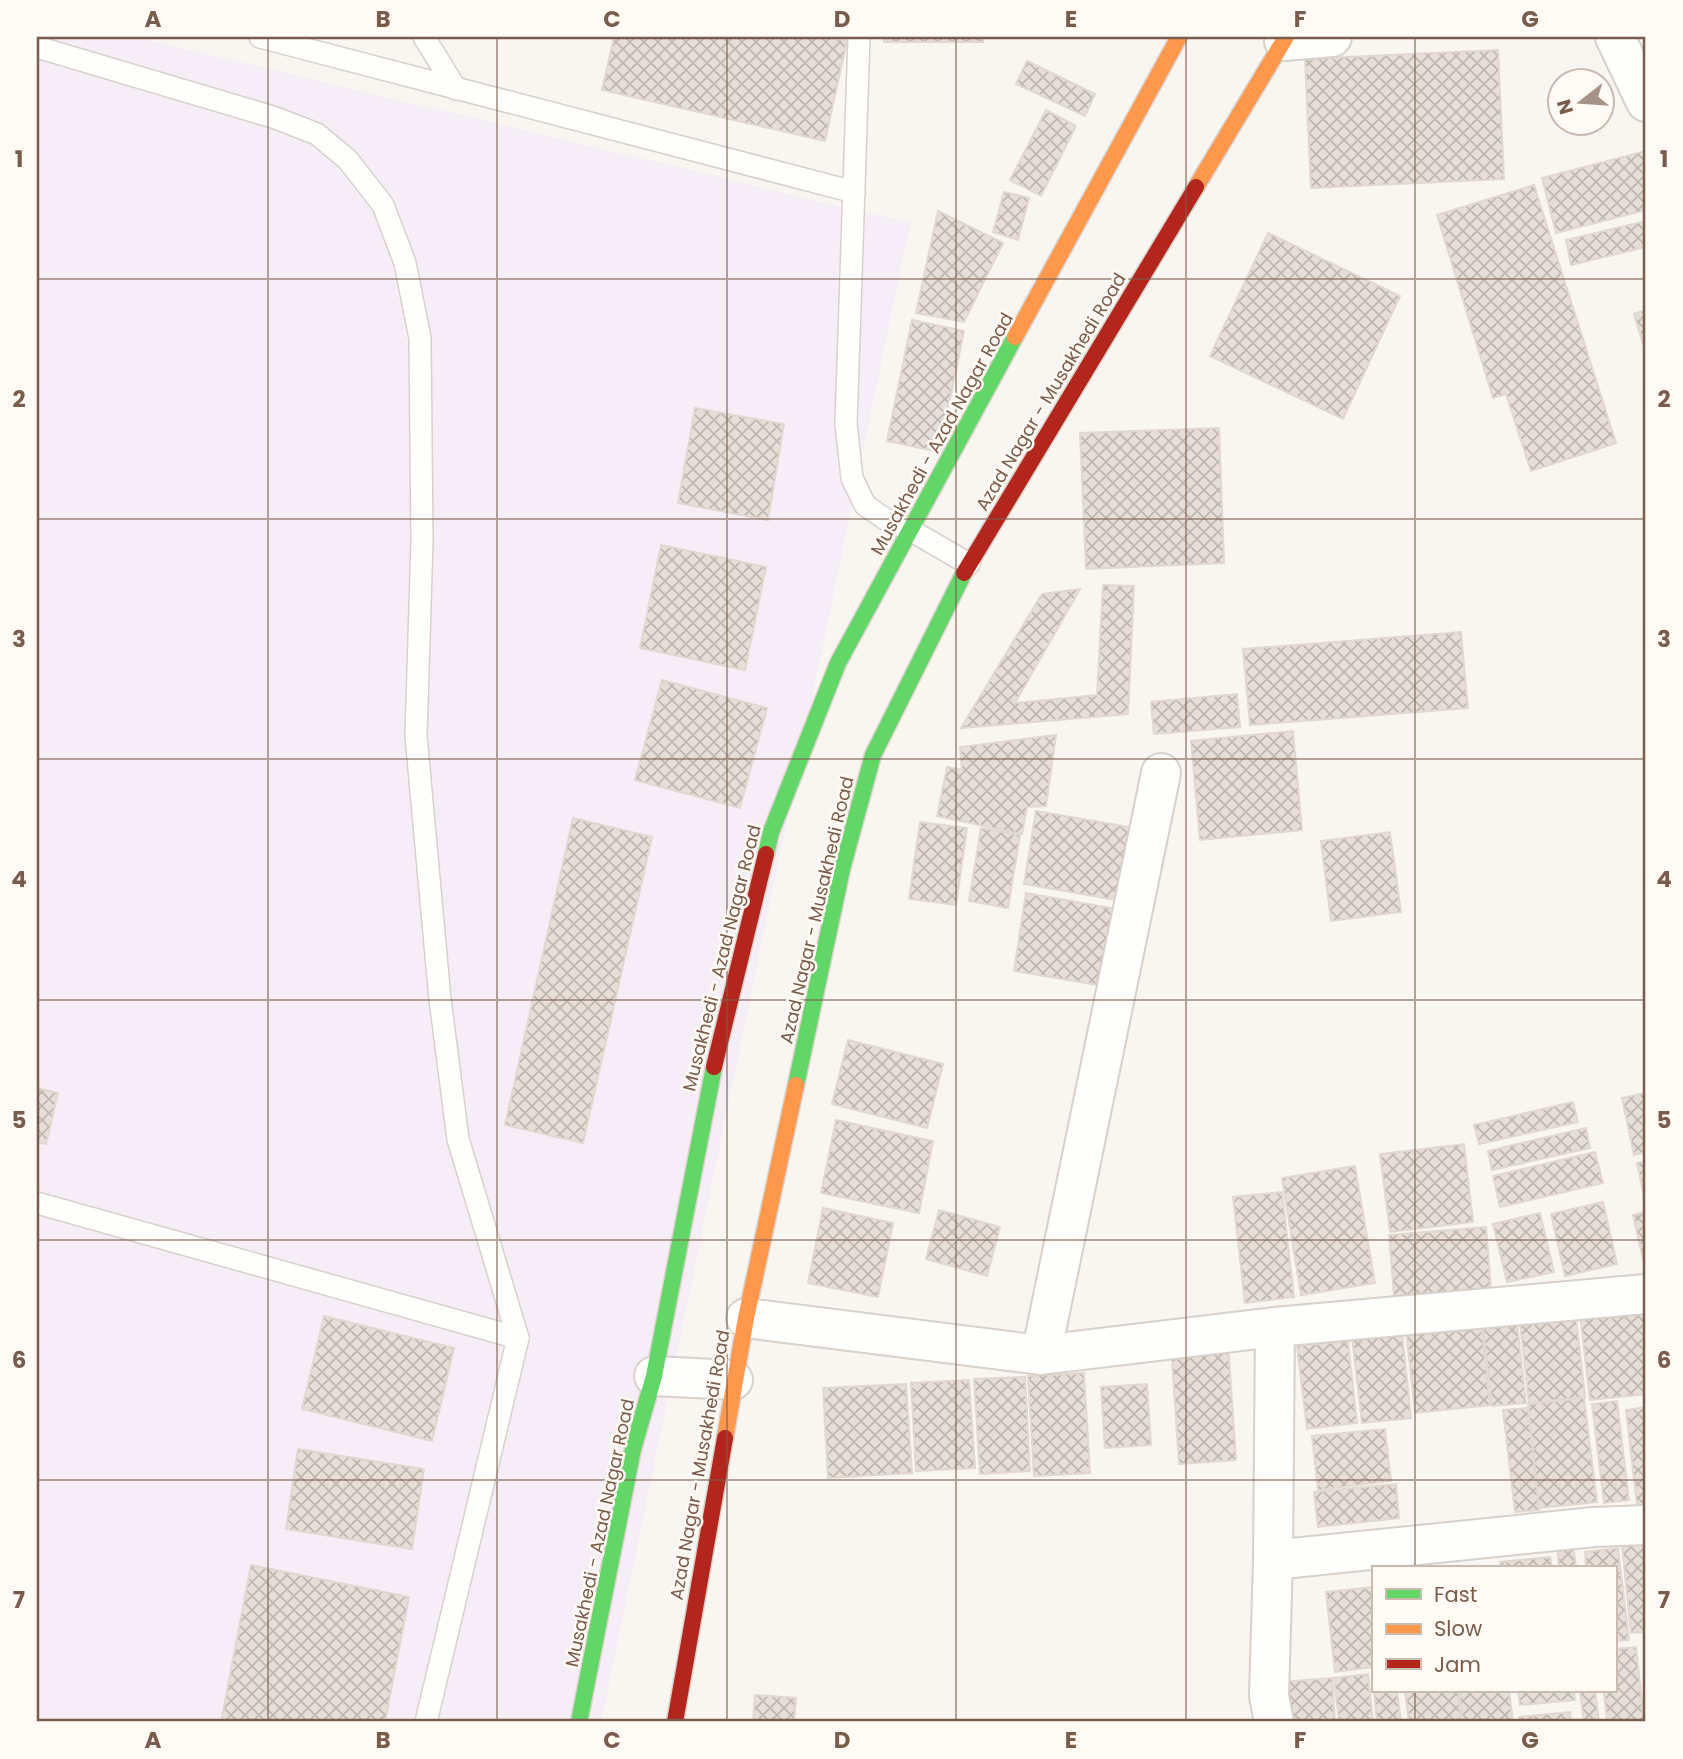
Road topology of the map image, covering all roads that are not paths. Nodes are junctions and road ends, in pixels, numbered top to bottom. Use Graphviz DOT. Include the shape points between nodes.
graph roads {
  1 [pos="260,37"];
  2 [pos="424,37"];
  3 [pos="859,37"];
  4 [pos="1179,37"];
  5 [pos="1332,37"];
  6 [pos="1615,37"];
  7 [pos="1285,39"];
  8 [pos="37,47"];
  9 [pos="456,89"];
  10 [pos="1646,102"];
  11 [pos="854,192"];
  12 [pos="912,531"];
  13 [pos="969,565"];
  14 [pos="1161,773"];
  15 [pos="37,1203"];
  16 [pos="1646,1294"];
  17 [pos="746,1318"];
  18 [pos="1275,1327"];
  19 [pos="518,1338"];
  20 [pos="1041,1355"];
  21 [pos="654,1376"];
  22 [pos="733,1380"];
  23 [pos="1646,1525"];
  24 [pos="1273,1560"];
  25 [pos="426,1722"];
  26 [pos="579,1722"];
  27 [pos="675,1722"];
  28 [pos="1274,1722"];
  1 -- 9 [label="lane"];
  2 -- 9 [label="lane"];
  3 -- 11 [label="lane"];
  4 -- 12 [label="main road, Musakhedi - Azad Nagar Road"];
  5 -- 7 [label="street"];
  6 -- 10 [label="street"];
  7 -- 13 [label="main road, Azad Nagar - Musakhedi Road"];
  8 -- 19 [label="lane" via="317,134 348,160 383,205 405,263 420,338 422,541 416,736 440,999 458,1139"];
  9 -- 11 [label="lane"];
  11 -- 12 [label="lane" via="848,463 865,505"];
  12 -- 13 [label="lane"];
  12 -- 21 [label="main road, Musakhedi - Azad Nagar Road" via="838,663 771,832 708,1093"];
  13 -- 17 [label="main road, Azad Nagar - Musakhedi Road" via="873,755 842,869"];
  14 -- 20 [label="street"];
  15 -- 19 [label="lane"];
  16 -- 18 [label="street"];
  17 -- 20 [label="street"];
  17 -- 22 [label="main road, Azad Nagar - Musakhedi Road"];
  18 -- 20 [label="street"];
  18 -- 24 [label="street"];
  19 -- 25 [label="lane"];
  21 -- 22 [label="street"];
  21 -- 26 [label="main road, Musakhedi - Azad Nagar Road" via="634,1449"];
  22 -- 27 [label="main road, Azad Nagar - Musakhedi Road"];
  23 -- 24 [label="street"];
  24 -- 28 [label="street" via="1269,1696"];
}
